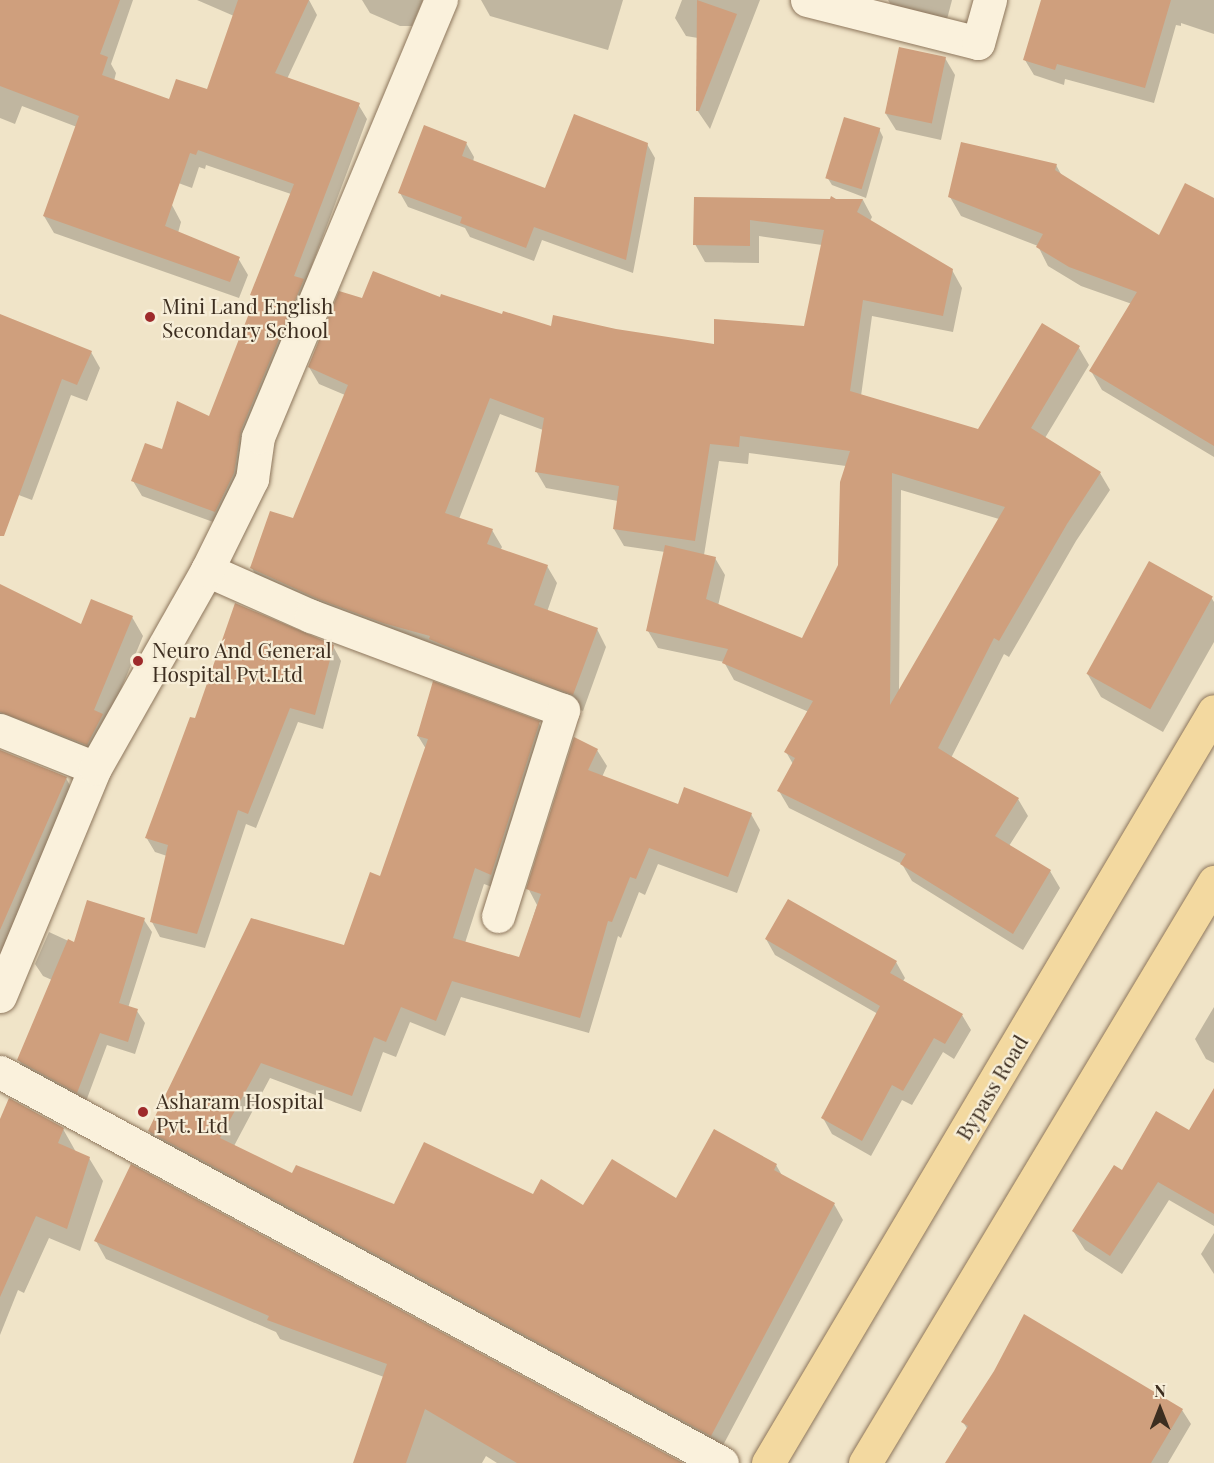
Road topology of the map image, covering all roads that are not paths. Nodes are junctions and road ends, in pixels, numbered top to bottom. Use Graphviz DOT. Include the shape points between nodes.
graph roads {
  1 [pos="441,0"];
  2 [pos="807,0"];
  3 [pos="990,0"];
  4 [pos="207,570"];
  5 [pos="1214,711"];
  6 [pos="0,730"];
  7 [pos="95,768"];
  8 [pos="1214,882"];
  9 [pos="498,916"];
  10 [pos="0,996"];
  11 [pos="0,1072"];
  12 [pos="722,1463"];
  13 [pos="768,1463"];
  14 [pos="865,1463"];
  1 -- 4 [label="street" via="258,437 252,479"];
  2 -- 3 [label="street" via="978,43"];
  4 -- 7 [label="street"];
  4 -- 9 [label="street" via="311,616 563,710"];
  5 -- 13 [label="main road, Bypass Road"];
  6 -- 7 [label="street"];
  7 -- 10 [label="street"];
  8 -- 14 [label="main road"];
  11 -- 12 [label="street"];
}
